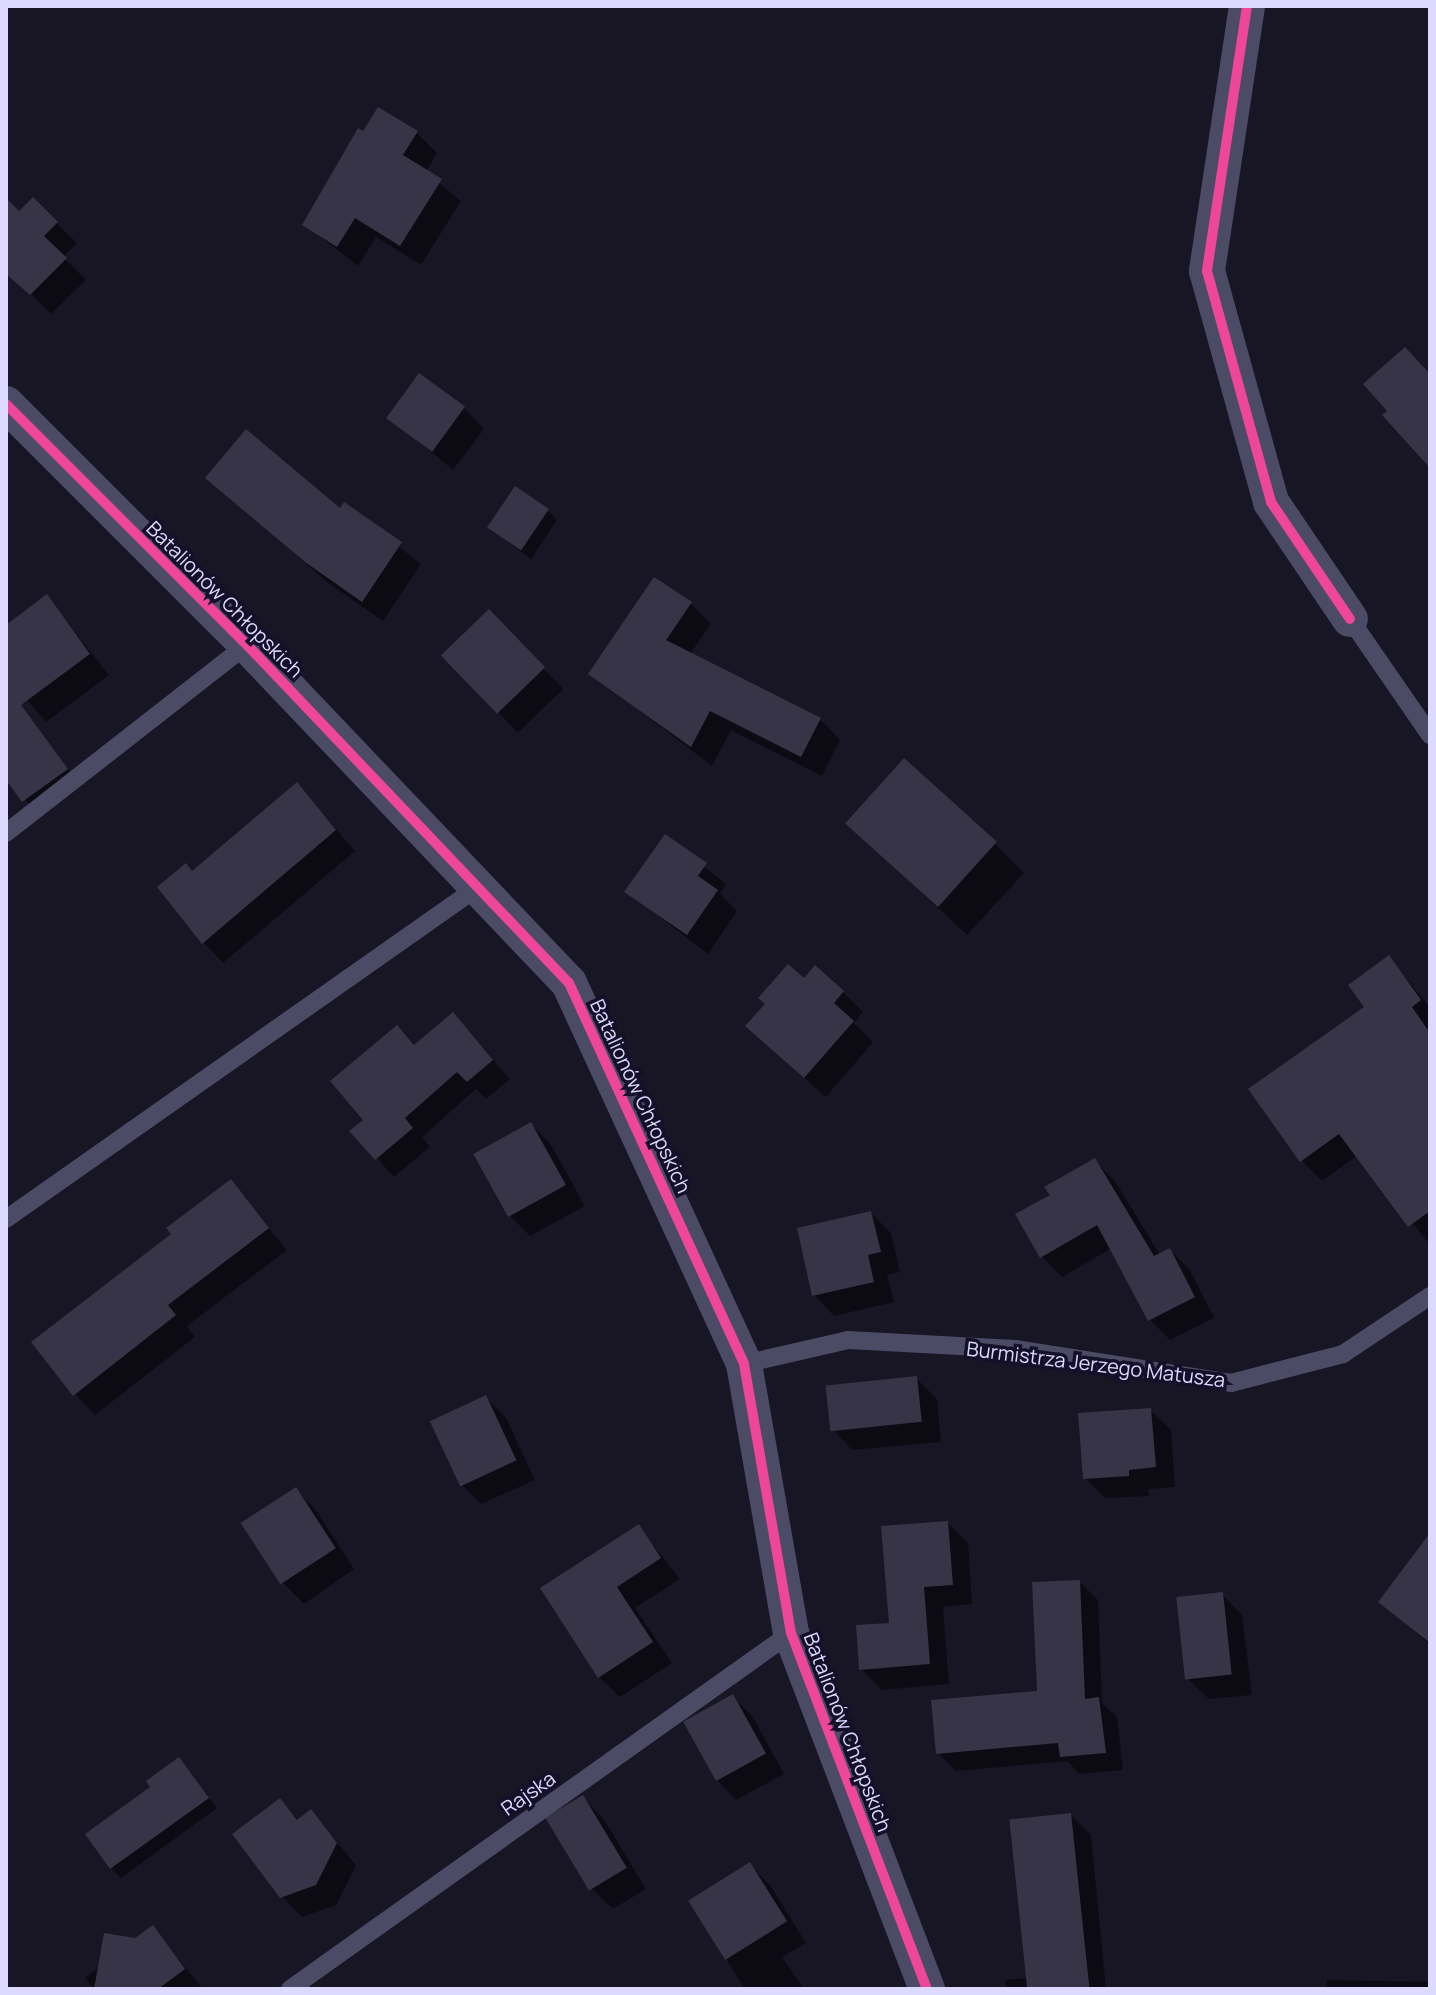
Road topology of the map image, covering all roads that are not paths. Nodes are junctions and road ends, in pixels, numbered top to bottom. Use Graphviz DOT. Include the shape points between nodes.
graph roads {
  1 [pos="1247,6"];
  2 [pos="6,404"];
  3 [pos="1350,619"];
  4 [pos="247,645"];
  5 [pos="1430,735"];
  6 [pos="6,833"];
  7 [pos="478,887"];
  8 [pos="6,1219"];
  9 [pos="1430,1296"];
  10 [pos="744,1364"];
  11 [pos="791,1633"];
  12 [pos="290,1989"];
  13 [pos="927,1989"];
  1 -- 3 [label="street" via="1207,271 1271,502"];
  2 -- 4 [label="street, Batalionów Chłopskich"];
  3 -- 5 [label="lane"];
  4 -- 6 [label="lane"];
  4 -- 7 [label="street, Batalionów Chłopskich"];
  7 -- 8 [label="lane"];
  7 -- 10 [label="street, Batalionów Chłopskich" via="569,983"];
  9 -- 10 [label="lane, Burmistrza Jerzego Matusza" via="1343,1354 1231,1383 1015,1349 848,1340"];
  10 -- 11 [label="street, Batalionów Chłopskich"];
  11 -- 12 [label="lane, Rajska"];
  11 -- 13 [label="street, Batalionów Chłopskich"];
}
